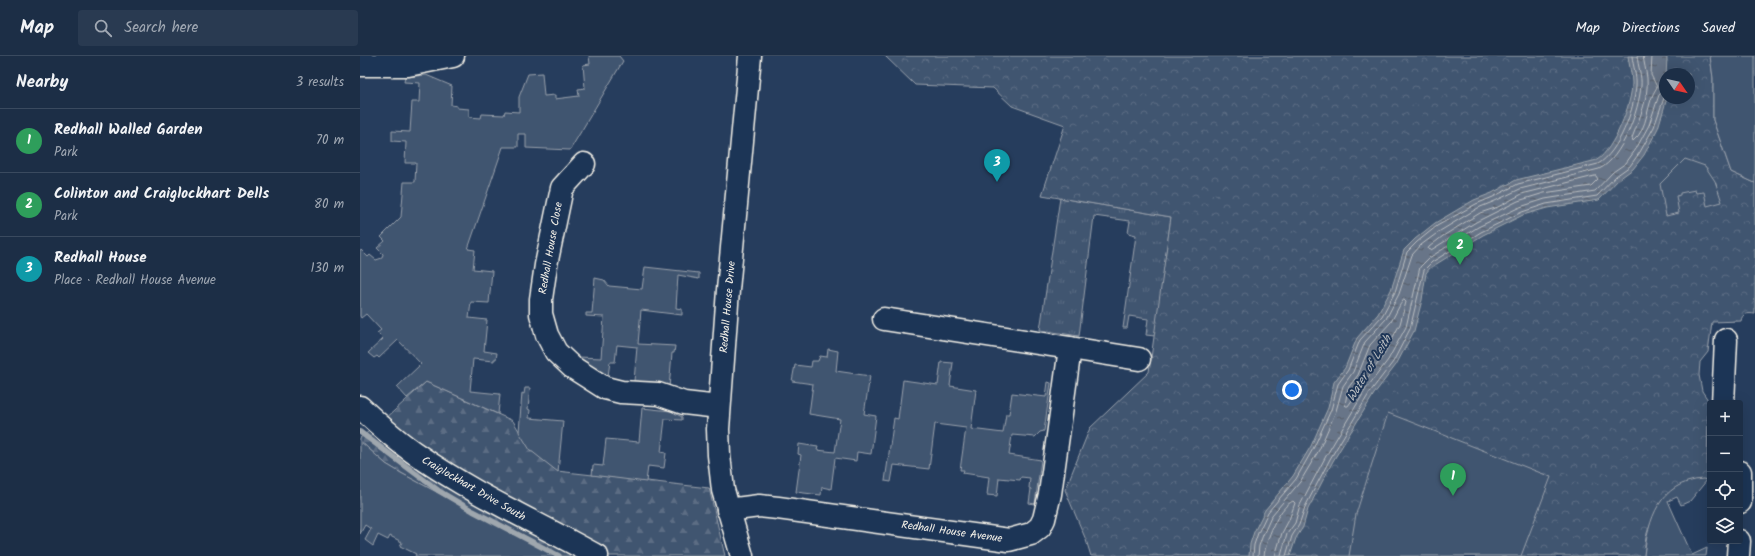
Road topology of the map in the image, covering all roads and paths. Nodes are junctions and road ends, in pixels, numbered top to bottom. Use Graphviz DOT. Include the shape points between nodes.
graph roads {
  1 [pos="453,56"];
  2 [pos="750,56"];
  3 [pos="360,65"];
  4 [pos="584,164"];
  5 [pos="884,319"];
  6 [pos="1726,340"];
  7 [pos="1070,348"];
  8 [pos="1139,359"];
  9 [pos="1722,400"];
  10 [pos="360,407"];
  11 [pos="719,407"];
  12 [pos="1745,472"];
  13 [pos="1743,484"];
  14 [pos="728,510"];
  15 [pos="1739,544"];
  16 [pos="598,556"];
  17 [pos="742,556"];
  18 [pos="1738,556"];
  1 -- 3 [label="street" via="408,65"];
  2 -- 11 [label="street, Redhall House Drive"];
  4 -- 11 [label="street, Redhall House Close" via="562,188 546,265 541,314 547,335 556,352 572,367 605,388 621,392 658,394 684,403"];
  5 -- 7 [label="street" via="912,314"];
  6 -- 9 [label="street" via="1717,368"];
  7 -- 8 [label="street"];
  7 -- 14 [label="street, Redhall House Avenue" via="1046,511 1040,527 1031,534 1009,540 778,508 759,506"];
  10 -- 16 [label="street, Craiglockhart Drive South" via="418,456"];
  11 -- 14 [label="street, Redhall House Drive" via="719,455"];
  12 -- 13 [label="street"];
  14 -- 17 [label="street, Redhall House Drive"];
  15 -- 18 [label="street"];
}
